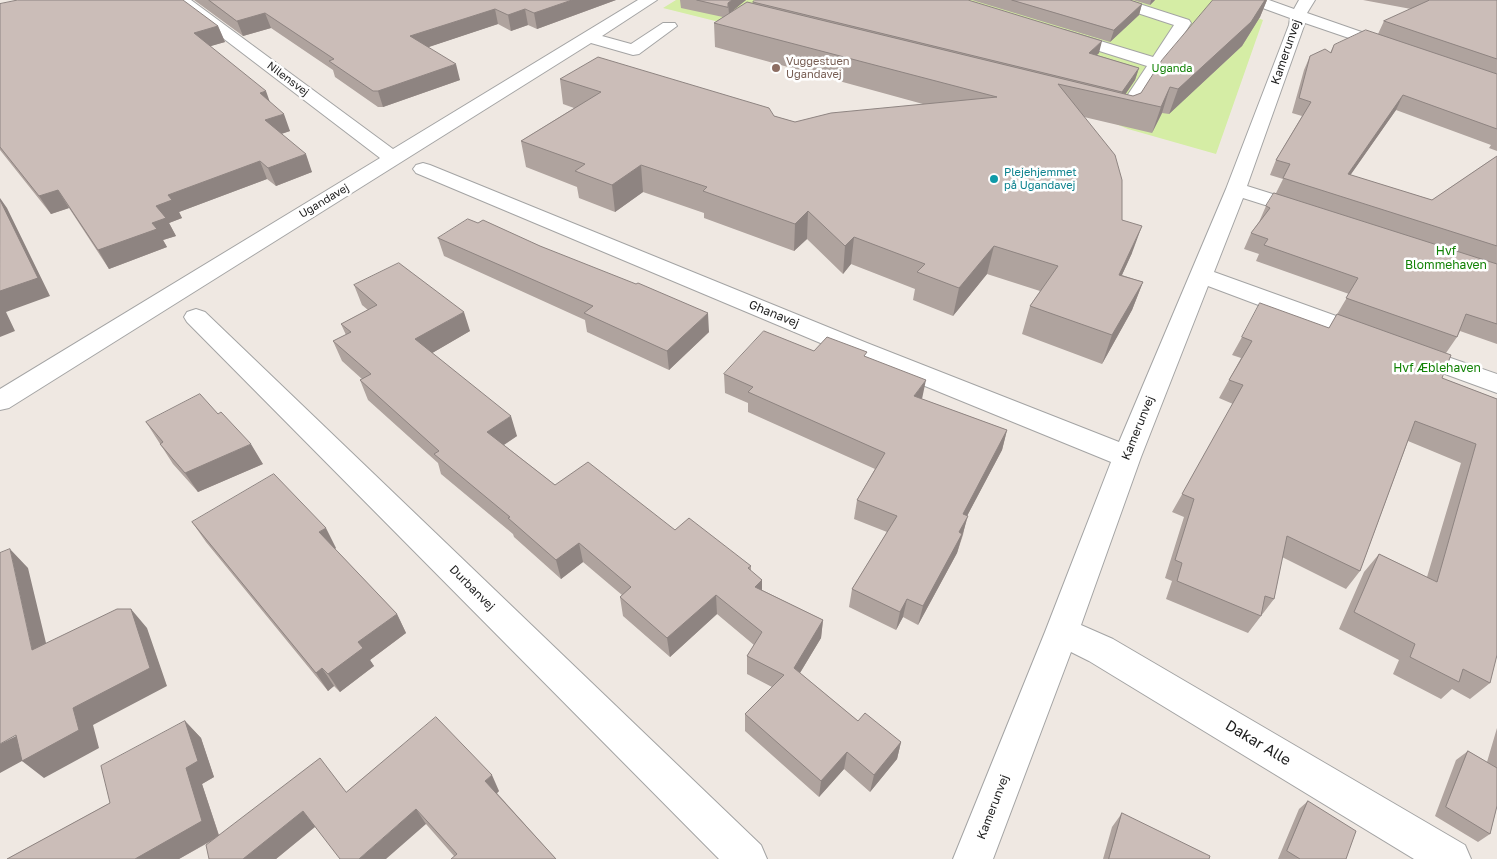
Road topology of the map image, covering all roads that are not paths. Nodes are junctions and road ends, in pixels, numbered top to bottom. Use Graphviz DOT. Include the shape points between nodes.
graph roads {
  1 [pos="182,0"];
  2 [pos="1112,0"];
  3 [pos="1254,0"];
  4 [pos="635,2"];
  5 [pos="1302,8"];
  6 [pos="669,26"];
  7 [pos="1053,31"];
  8 [pos="589,37"];
  9 [pos="1407,53"];
  10 [pos="1156,62"];
  11 [pos="1095,107"];
  12 [pos="394,158"];
  13 [pos="423,169"];
  14 [pos="1236,189"];
  15 [pos="1329,220"];
  16 [pos="1200,275"];
  17 [pos="196,317"];
  18 [pos="1497,384"];
  19 [pos="0,401"];
  20 [pos="1126,457"];
  21 [pos="1062,632"];
  22 [pos="747,859"];
  23 [pos="973,859"];
  24 [pos="1452,859"];
  1 -- 12 [label="street, Nilensvej"];
  2 -- 10 [label="street" via="1183,24"];
  3 -- 5 [label="street"];
  4 -- 8 [label="street, Ugandavej"];
  5 -- 9 [label="street"];
  5 -- 14 [label="street, Kamerunvej"];
  6 -- 8 [label="street" via="633,50"];
  7 -- 10 [label="street"];
  8 -- 12 [label="street, Ugandavej"];
  10 -- 11 [label="street" via="1124,114"];
  12 -- 19 [label="street, Ugandavej"];
  13 -- 20 [label="street, Ghanavej"];
  14 -- 15 [label="street"];
  14 -- 16 [label="street, Kamerunvej"];
  16 -- 18 [label="street"];
  16 -- 20 [label="street, Kamerunvej"];
  17 -- 22 [label="street, Durbanvej"];
  20 -- 21 [label="street, Kamerunvej"];
  21 -- 23 [label="street, Kamerunvej"];
  21 -- 24 [label="street, Dakar Alle" via="1101,650"];
}
